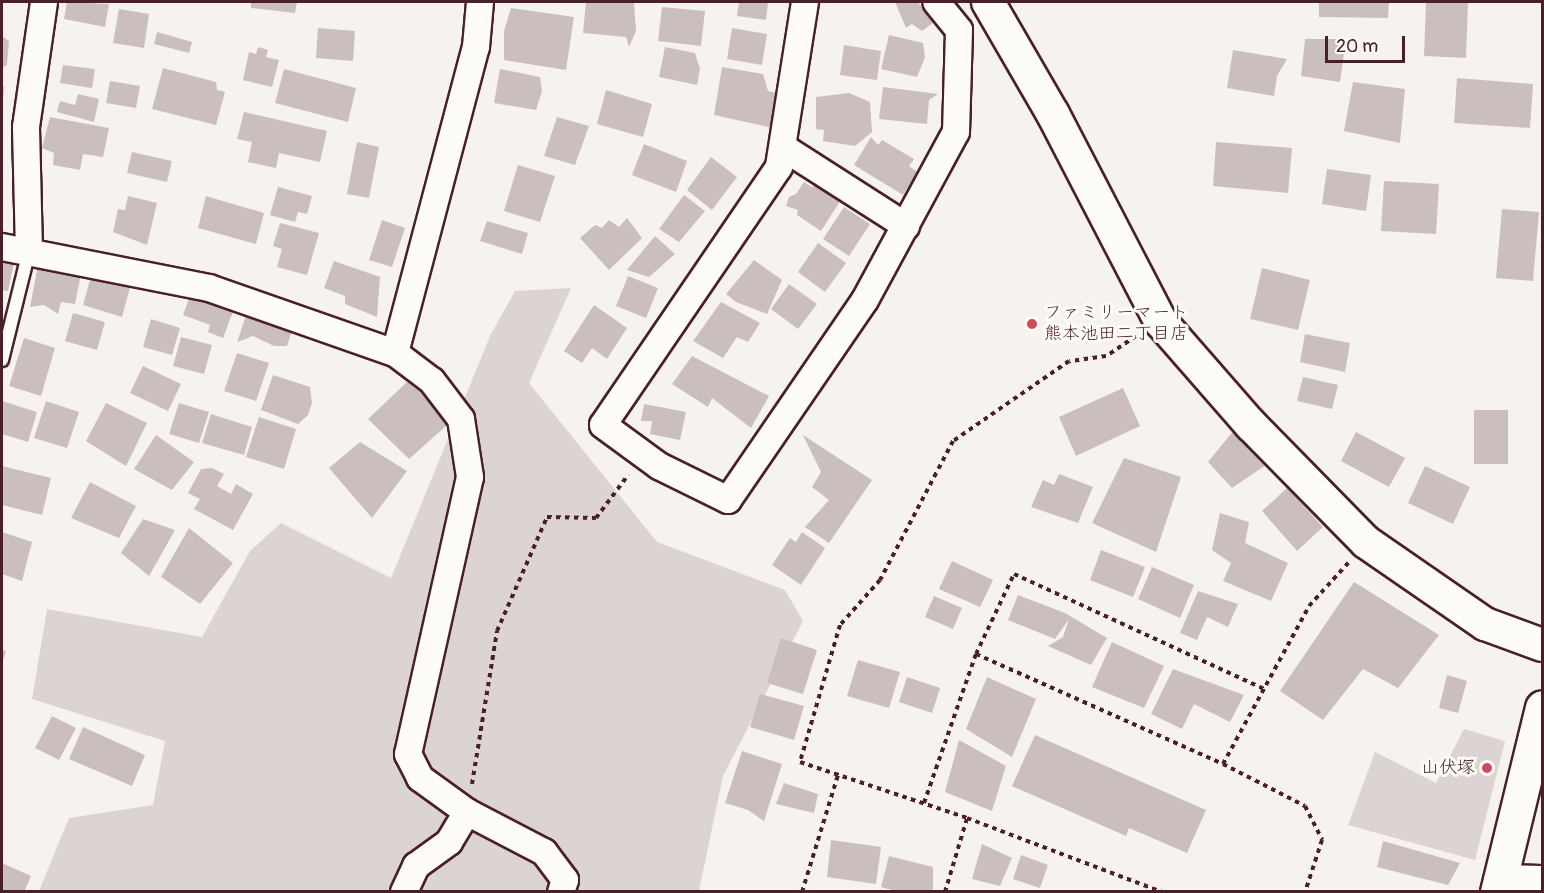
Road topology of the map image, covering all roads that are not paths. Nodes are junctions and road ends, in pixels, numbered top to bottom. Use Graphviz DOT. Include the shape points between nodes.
graph roads {
  1 [pos="44,2"];
  2 [pos="480,2"];
  3 [pos="805,2"];
  4 [pos="936,2"];
  5 [pos="988,2"];
  6 [pos="784,148"];
  7 [pos="906,226"];
  8 [pos="2,247"];
  9 [pos="29,251"];
  10 [pos="395,353"];
  11 [pos="2,360"];
  12 [pos="1542,645"];
  13 [pos="1542,707"];
  14 [pos="467,812"];
  15 [pos="1542,882"];
  16 [pos="1499,886"];
  17 [pos="404,891"];
  18 [pos="561,891"];
  1 -- 9 [label="street" via="26,127"];
  2 -- 10 [label="street" via="476,47"];
  3 -- 6 [label="street"];
  4 -- 7 [label="street" via="959,30 956,132"];
  5 -- 12 [label="street" via="1053,114 1159,318 1251,425 1366,542 1485,624"];
  6 -- 7 [label="street"];
  6 -- 7 [label="street" via="779,167 603,425 644,454 728,500 865,300"];
  8 -- 9 [label="street"];
  9 -- 10 [label="street" via="209,288"];
  9 -- 11 [label="lane"];
  10 -- 14 [label="street" via="432,381 461,419 469,454 470,477 408,754 420,778"];
  13 -- 16 [label="main road"];
  14 -- 17 [label="street" via="449,842 416,866"];
  14 -- 18 [label="street" via="544,852 565,880"];
  15 -- 16 [label="street"];
}
